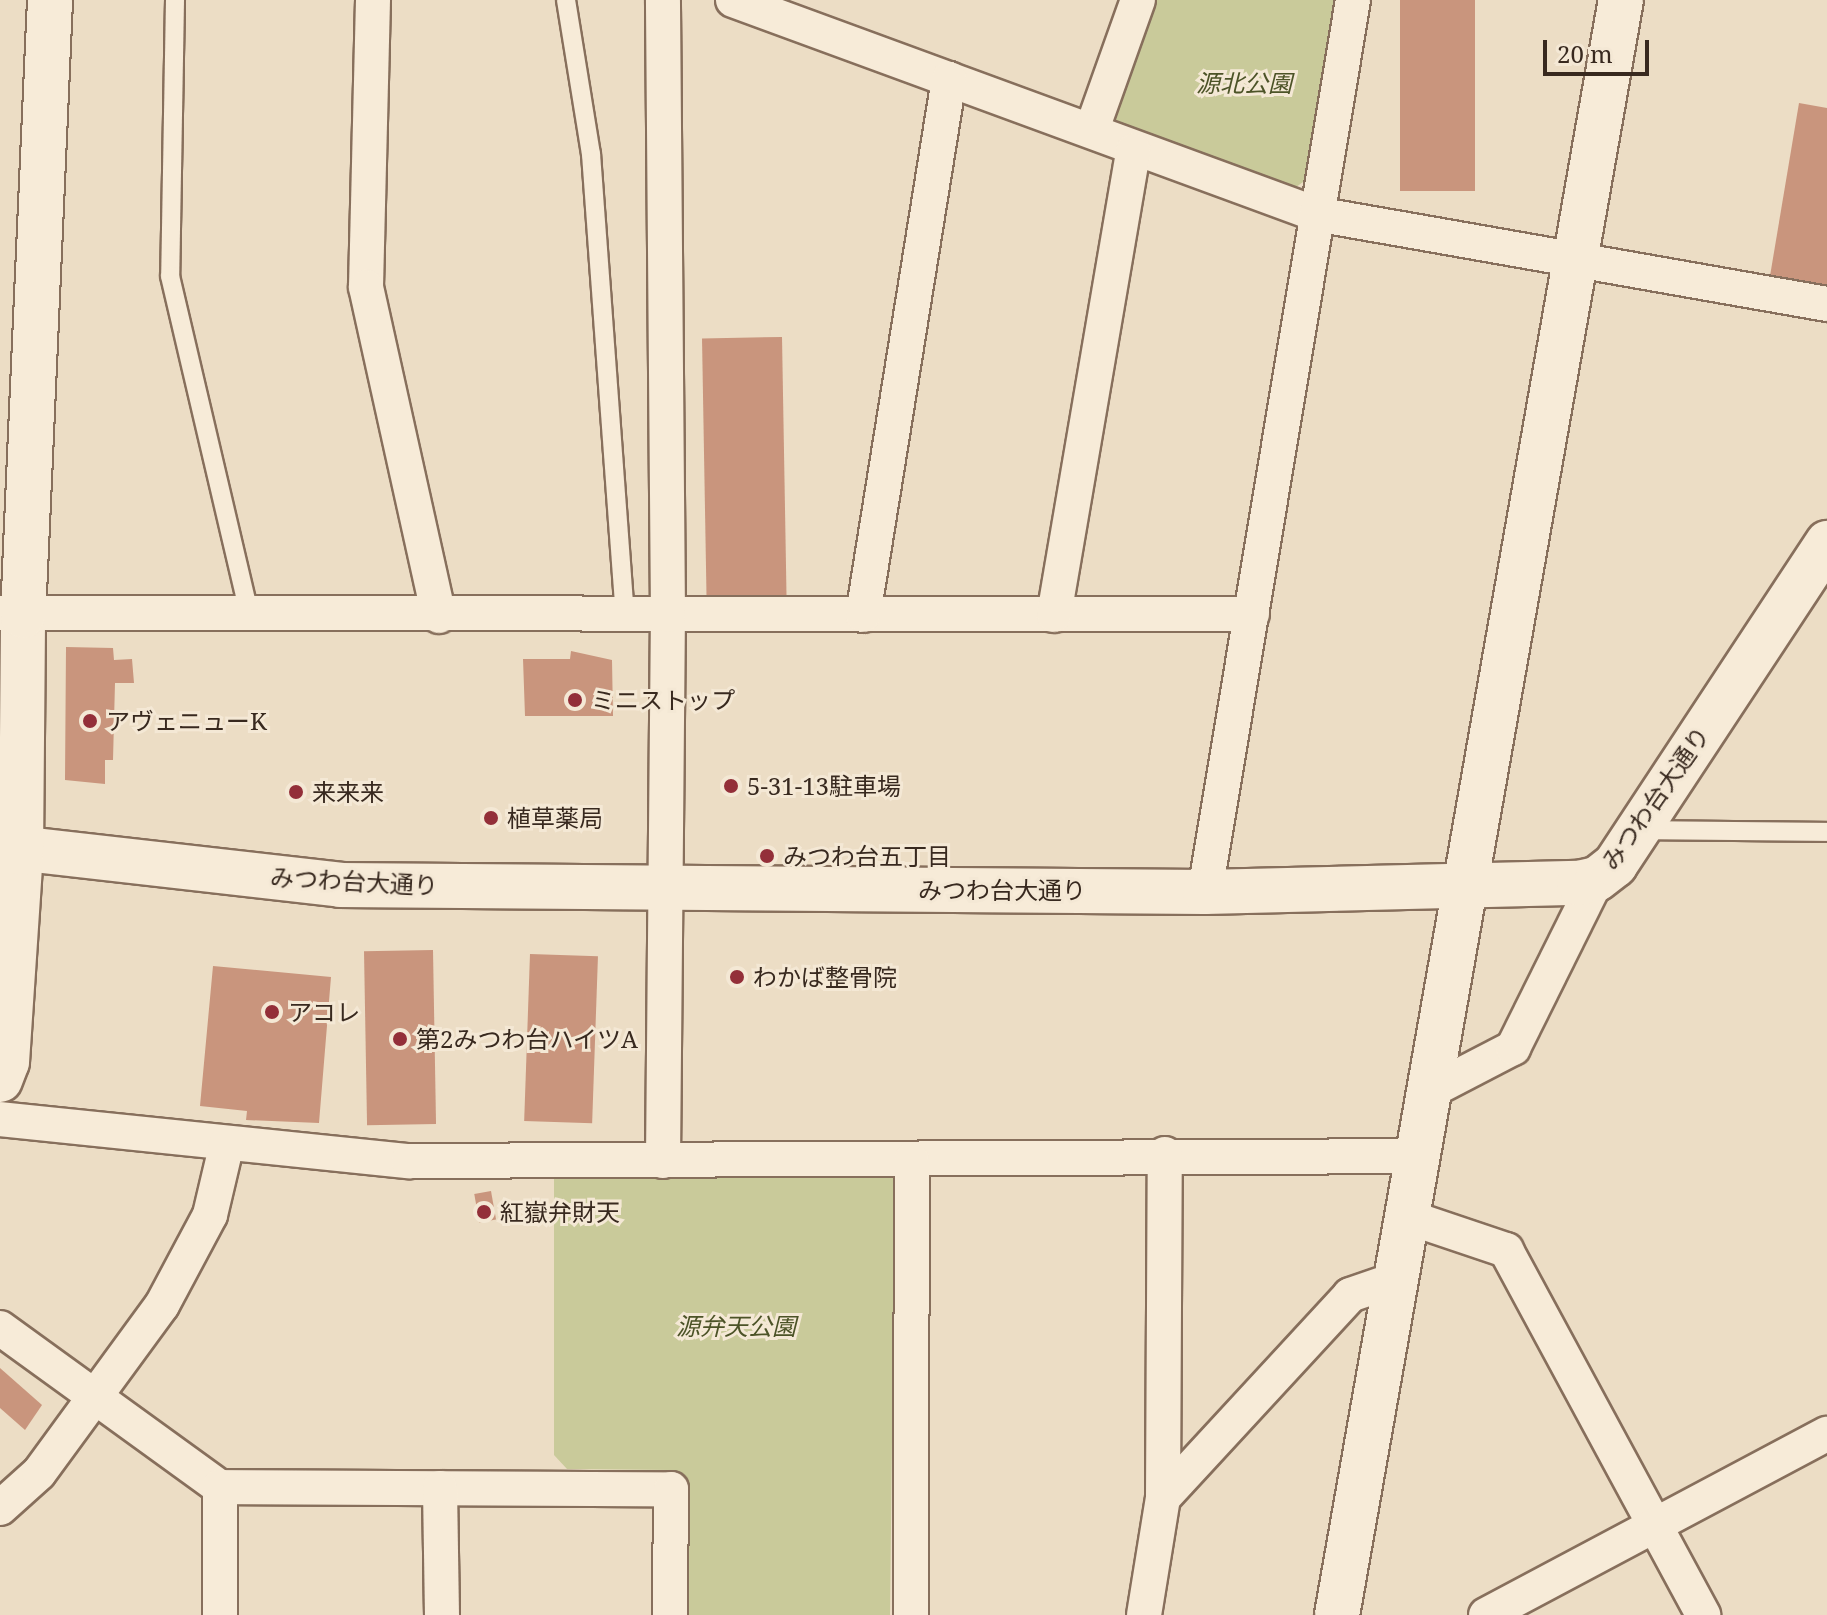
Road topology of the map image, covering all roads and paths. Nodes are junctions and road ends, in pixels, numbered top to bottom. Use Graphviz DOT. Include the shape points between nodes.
graph roads {
  1 [pos="50,0"];
  2 [pos="175,0"];
  3 [pos="373,0"];
  4 [pos="566,0"];
  5 [pos="663,0"];
  6 [pos="733,0"];
  7 [pos="1138,0"];
  8 [pos="1353,0"];
  9 [pos="1621,0"];
  10 [pos="949,79"];
  11 [pos="1092,129"];
  12 [pos="1133,151"];
  13 [pos="1316,214"];
  14 [pos="1576,260"];
  15 [pos="1827,304"];
  16 [pos="1827,543"];
  17 [pos="1252,614"];
  18 [pos="11,615"];
  19 [pos="625,615"];
  20 [pos="668,615"];
  21 [pos="863,615"];
  22 [pos="1054,615"];
  23 [pos="250,616"];
  24 [pos="439,616"];
  25 [pos="1638,830"];
  26 [pos="1827,832"];
  27 [pos="11,849"];
  28 [pos="1597,879"];
  29 [pos="1470,885"];
  30 [pos="666,888"];
  31 [pos="1205,892"];
  32 [pos="4,1037"];
  33 [pos="0,1080"];
  34 [pos="1428,1092"];
  35 [pos="0,1119"];
  36 [pos="227,1143"];
  37 [pos="1165,1154"];
  38 [pos="1415,1156"];
  39 [pos="912,1160"];
  40 [pos="663,1161"];
  41 [pos="1405,1216"];
  42 [pos="1394,1280"];
  43 [pos="0,1328"];
  44 [pos="96,1397"];
  45 [pos="1827,1434"];
  46 [pos="220,1487"];
  47 [pos="440,1488"];
  48 [pos="1163,1498"];
  49 [pos="0,1508"];
  50 [pos="1656,1524"];
  51 [pos="220,1615"];
  52 [pos="442,1615"];
  53 [pos="670,1615"];
  54 [pos="911,1615"];
  55 [pos="1144,1615"];
  56 [pos="1337,1615"];
  57 [pos="1486,1615"];
  58 [pos="1703,1615"];
  1 -- 18 [label="street"];
  2 -- 23 [label="lane" via="170,276"];
  3 -- 24 [label="street" via="366,287"];
  4 -- 19 [label="lane" via="591,154"];
  5 -- 20 [label="street"];
  6 -- 10 [label="street"];
  7 -- 11 [label="street"];
  8 -- 13 [label="street"];
  9 -- 14 [label="street"];
  10 -- 11 [label="street"];
  10 -- 21 [label="street"];
  11 -- 12 [label="street"];
  12 -- 13 [label="street"];
  12 -- 22 [label="street"];
  13 -- 14 [label="street"];
  13 -- 17 [label="street"];
  14 -- 15 [label="street"];
  14 -- 29 [label="street"];
  16 -- 25 [label="street, みつわ台大通り"];
  17 -- 22 [label="street"];
  17 -- 31 [label="street"];
  18 -- 23 [label="street"];
  18 -- 27 [label="street"];
  19 -- 20 [label="street"];
  19 -- 24 [label="street"];
  20 -- 21 [label="street"];
  20 -- 30 [label="street"];
  21 -- 22 [label="street"];
  23 -- 24 [label="street"];
  25 -- 26 [label="lane"];
  25 -- 28 [label="street, みつわ台大通り"];
  27 -- 30 [label="street, みつわ台大通り" via="340,885"];
  27 -- 32 [label="street"];
  28 -- 29 [label="street, みつわ台大通り"];
  28 -- 34 [label="street" via="1513,1048"];
  29 -- 31 [label="street, みつわ台大通り"];
  29 -- 34 [label="street"];
  30 -- 31 [label="street, みつわ台大通り"];
  30 -- 40 [label="street"];
  32 -- 33 [label="street"];
  34 -- 38 [label="street"];
  35 -- 36 [label="street"];
  36 -- 40 [label="street" via="409,1161"];
  36 -- 44 [label="street" via="210,1215 162,1305"];
  37 -- 38 [label="street"];
  37 -- 39 [label="street"];
  37 -- 48 [label="street"];
  38 -- 41 [label="street"];
  39 -- 40 [label="street"];
  39 -- 54 [label="street"];
  41 -- 42 [label="street"];
  41 -- 50 [label="street" via="1506,1250"];
  42 -- 48 [label="street" via="1350,1295"];
  42 -- 56 [label="street"];
  43 -- 44 [label="street"];
  44 -- 46 [label="street"];
  44 -- 49 [label="street" via="39,1473"];
  45 -- 50 [label="street"];
  46 -- 47 [label="street"];
  46 -- 51 [label="street"];
  47 -- 52 [label="street"];
  47 -- 53 [label="street" via="671,1489"];
  48 -- 55 [label="street"];
  50 -- 57 [label="street"];
  50 -- 58 [label="street"];
}
